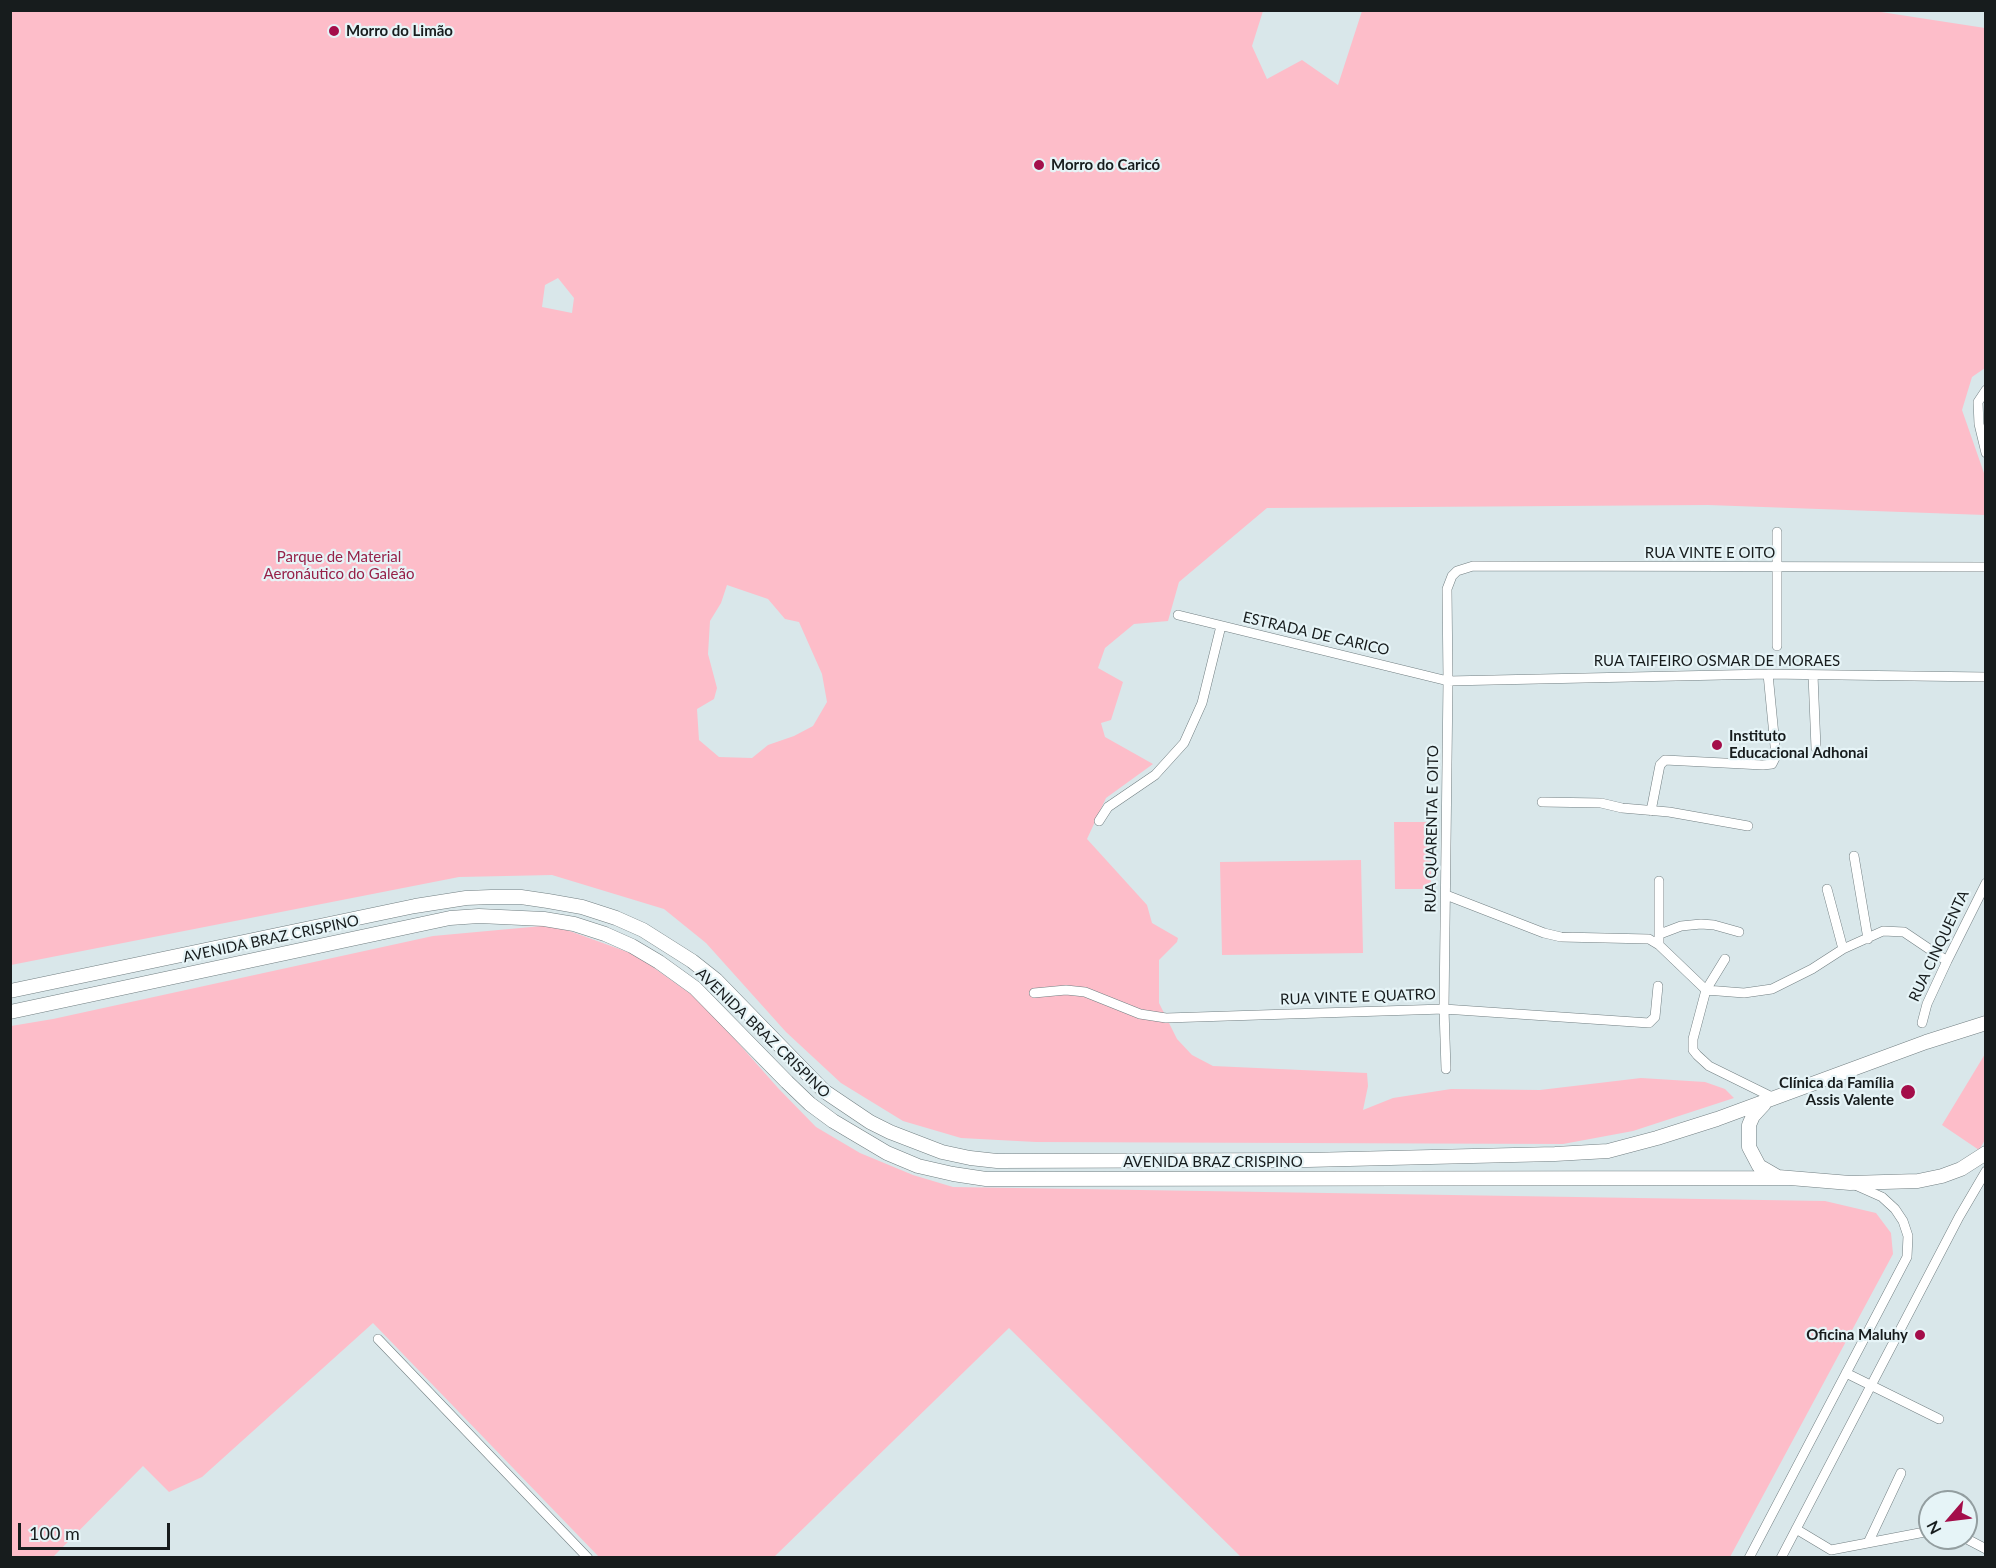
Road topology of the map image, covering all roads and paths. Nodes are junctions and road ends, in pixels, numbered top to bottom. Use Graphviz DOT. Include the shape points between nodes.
graph roads {
  1 [pos="1986,390"];
  2 [pos="1986,453"];
  3 [pos="1777,532"];
  4 [pos="1986,567"];
  5 [pos="1776,568"];
  6 [pos="1447,589"];
  7 [pos="1178,615"];
  8 [pos="1221,626"];
  9 [pos="1777,646"];
  10 [pos="1768,674"];
  11 [pos="1813,675"];
  12 [pos="1986,677"];
  13 [pos="1448,681"];
  14 [pos="1816,748"];
  15 [pos="1542,801"];
  16 [pos="1651,811"];
  17 [pos="1099,821"];
  18 [pos="1748,826"];
  19 [pos="1854,856"];
  20 [pos="1659,881"];
  21 [pos="1986,883"];
  22 [pos="1827,889"];
  23 [pos="1446,895"];
  24 [pos="1740,932"];
  25 [pos="1660,934"];
  26 [pos="1868,939"];
  27 [pos="1659,945"];
  28 [pos="1843,949"];
  29 [pos="1725,959"];
  30 [pos="1947,961"];
  31 [pos="1658,986"];
  32 [pos="1706,990"];
  33 [pos="10,991"];
  34 [pos="1034,993"];
  35 [pos="1444,1009"];
  36 [pos="10,1012"];
  37 [pos="1922,1023"];
  38 [pos="1986,1023"];
  39 [pos="1446,1069"];
  40 [pos="1771,1099"];
  41 [pos="1986,1153"];
  42 [pos="1986,1171"];
  43 [pos="1789,1178"];
  44 [pos="1850,1183"];
  45 [pos="378,1340"];
  46 [pos="1846,1373"];
  47 [pos="1872,1386"];
  48 [pos="1939,1419"];
  49 [pos="1901,1473"];
  50 [pos="1796,1529"];
  51 [pos="1918,1533"];
  52 [pos="1868,1543"];
  53 [pos="588,1557"];
  54 [pos="1749,1557"];
  55 [pos="1781,1557"];
  1 -- 2 [label="street" via="1978,402"];
  3 -- 5 [label="street"];
  4 -- 5 [label="street, RUA VINTE E OITO"];
  5 -- 6 [label="street, RUA VINTE E OITO" via="1473,567 1457,571"];
  5 -- 9 [label="street"];
  6 -- 13 [label="street, RUA QUARENTA E OITO"];
  7 -- 8 [label="street, ESTRADA DE CARICO"];
  8 -- 13 [label="street, ESTRADA DE CARICO"];
  8 -- 17 [label="street" via="1202,703 1184,743 1155,775 1108,807"];
  10 -- 11 [label="street, RUA TAIFEIRO OSMAR DE MORAES"];
  10 -- 13 [label="street, RUA TAIFEIRO OSMAR DE MORAES"];
  10 -- 16 [label="street" via="1775,761 1763,765 1665,760 1660,765"];
  11 -- 12 [label="street, RUA TAIFEIRO OSMAR DE MORAES"];
  11 -- 14 [label="street"];
  13 -- 23 [label="street, RUA QUARENTA E OITO"];
  15 -- 16 [label="street" via="1601,803"];
  16 -- 18 [label="street"];
  19 -- 26 [label="street"];
  20 -- 25 [label="street"];
  21 -- 30 [label="street, RUA CINQUENTA"];
  22 -- 28 [label="street"];
  23 -- 27 [label="street" via="1561,937 1649,939"];
  23 -- 35 [label="street, RUA QUARENTA E OITO"];
  24 -- 25 [label="street" via="1701,924"];
  25 -- 27 [label="street"];
  26 -- 28 [label="street"];
  26 -- 30 [label="street" via="1882,931 1904,932"];
  27 -- 32 [label="street"];
  28 -- 32 [label="street" via="1772,989 1744,993"];
  29 -- 32 [label="street"];
  30 -- 37 [label="street, RUA CINQUENTA"];
  31 -- 35 [label="street, RUA VINTE E QUATRO" via="1654,1017 1649,1023"];
  32 -- 40 [label="street" via="1693,1039 1696,1055"];
  33 -- 40 [label="main road, AVENIDA BRAZ CRISPINO" via="415,906 466,898 521,897 616,918 666,943 716,981 802,1071 848,1108 890,1132 970,1158 1296,1160 1555,1154 1608,1150 1657,1138"];
  34 -- 35 [label="street, RUA VINTE E QUATRO" via="1085,992 1140,1014 1166,1017"];
  35 -- 39 [label="street, RUA QUARENTA E OITO"];
  36 -- 43 [label="main road, AVENIDA BRAZ CRISPINO" via="450,918 544,919 605,934 658,962 695,988 787,1082 833,1121 887,1153 953,1174 986,1179"];
  38 -- 40 [label="main road, AVENIDA BRAZ CRISPINO"];
  40 -- 43 [label="main road" via="1753,1116 1747,1136 1749,1147 1760,1166"];
  41 -- 44 [label="main road" via="1962,1169 1942,1176 1918,1181"];
  42 -- 47 [label="street"];
  43 -- 44 [label="main road"];
  44 -- 46 [label="street" via="1882,1197 1895,1209 1908,1236 1907,1257"];
  45 -- 53 [label="street"];
  46 -- 47 [label="street"];
  46 -- 54 [label="street"];
  47 -- 48 [label="street"];
  47 -- 50 [label="street"];
  49 -- 52 [label="street"];
  50 -- 52 [label="street" via="1831,1550"];
  50 -- 55 [label="street"];
  51 -- 52 [label="street"];
}
